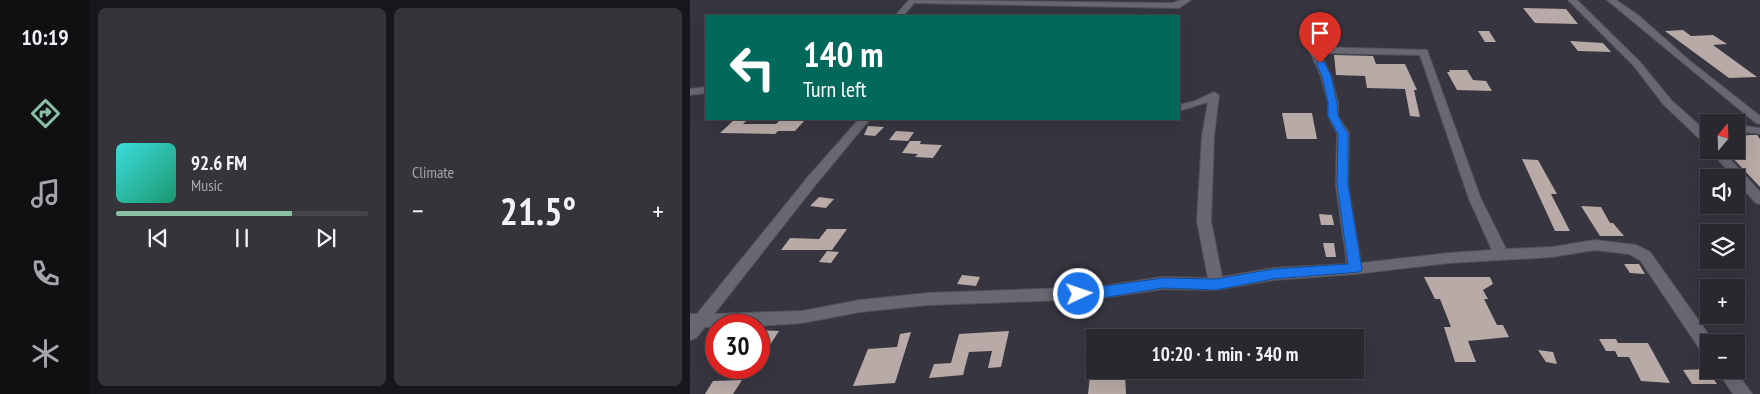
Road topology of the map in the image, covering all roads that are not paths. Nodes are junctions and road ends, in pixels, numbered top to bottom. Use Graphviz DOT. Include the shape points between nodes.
graph roads {
  1 [pos="913,0"];
  2 [pos="1187,0"];
  3 [pos="1572,0"];
  4 [pos="1611,0"];
  5 [pos="900,15"];
  6 [pos="705,90"];
  7 [pos="690,92"];
  8 [pos="1180,108"];
  9 [pos="864,120"];
  10 [pos="1760,121"];
  11 [pos="1700,127"];
  12 [pos="1745,129"];
  13 [pos="1760,131"];
  14 [pos="1724,159"];
  15 [pos="1760,200"];
  16 [pos="1501,254"];
  17 [pos="1355,269"];
  18 [pos="1216,284"];
  19 [pos="696,320"];
  20 [pos="690,333"];
  21 [pos="1700,336"];
  22 [pos="1732,379"];
  23 [pos="1743,394"];
  1 -- 2 [label="street" via="1179,6 1176,5"];
  1 -- 5 [label="street"];
  3 -- 11 [label="street" via="1637,64 1667,102"];
  4 -- 10 [label="street"];
  6 -- 7 [label="street"];
  8 -- 18 [label="street" via="1214,95 1207,144 1204,221"];
  9 -- 19 [label="street"];
  12 -- 13 [label="street"];
  14 -- 15 [label="street"];
  16 -- 17 [label="street"];
  16 -- 17 [label="street" via="1469,184 1424,52 1314,50 1326,76 1333,116 1343,134 1342,184"];
  16 -- 21 [label="street" via="1552,252 1595,245 1636,251 1649,261"];
  17 -- 18 [label="street" via="1273,274"];
  18 -- 19 [label="street" via="1163,283 1096,293 928,299 860,306 802,317"];
  19 -- 20 [label="street"];
  22 -- 23 [label="street"];
}
